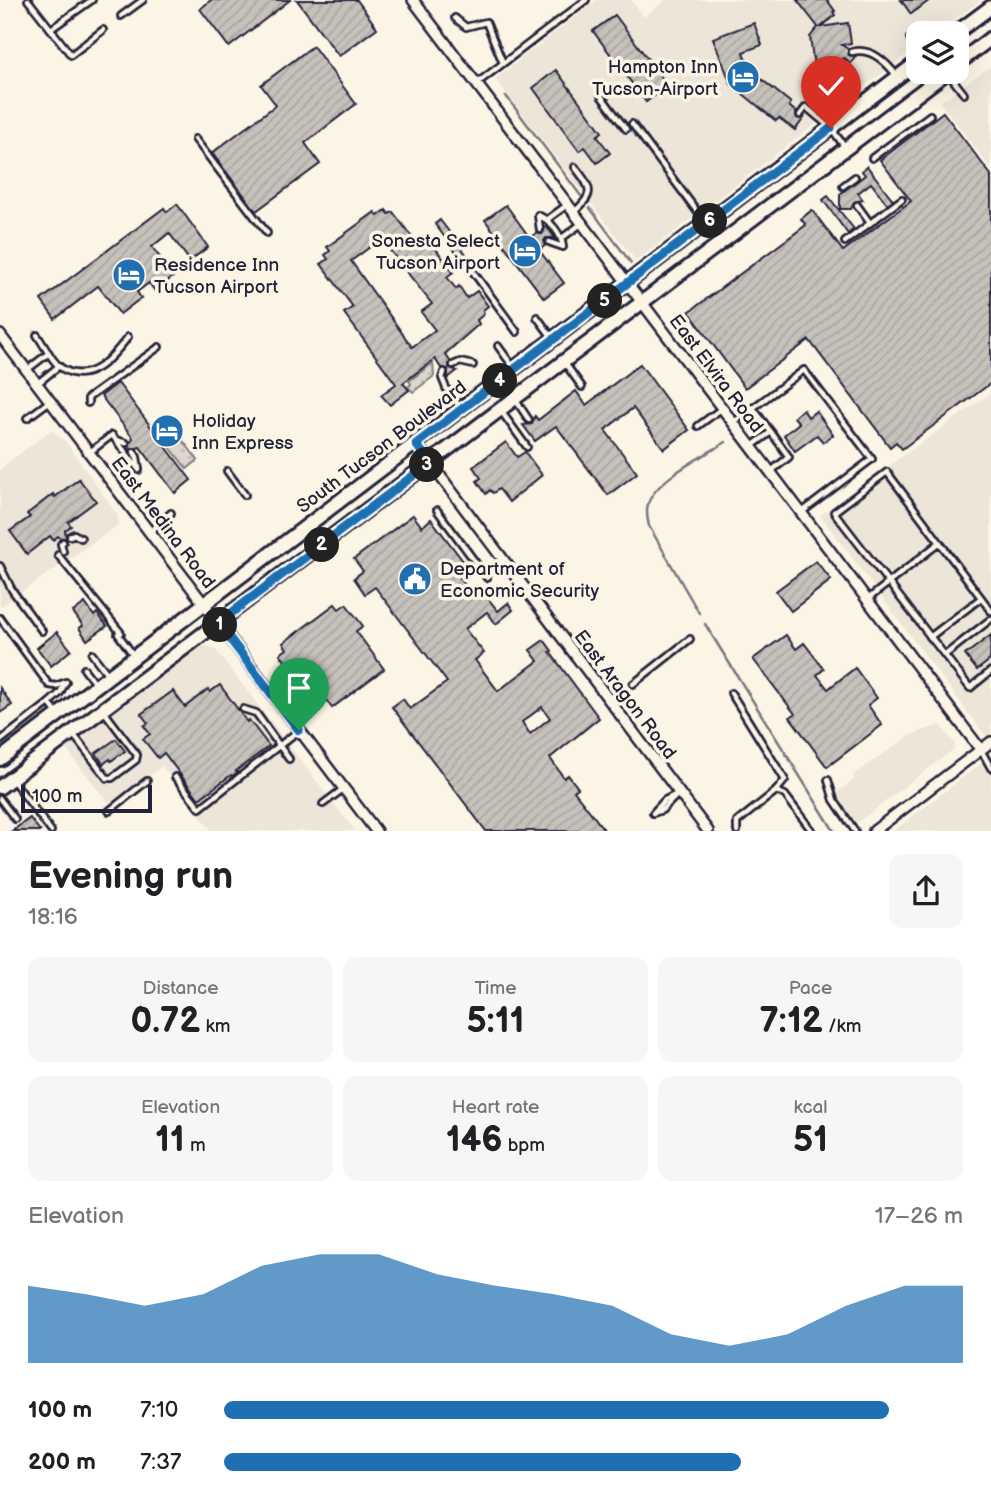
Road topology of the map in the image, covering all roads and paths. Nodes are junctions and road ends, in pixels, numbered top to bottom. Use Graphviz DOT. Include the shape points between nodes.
graph roads {
  1 [pos="92,0"];
  2 [pos="143,0"];
  3 [pos="413,0"];
  4 [pos="586,0"];
  5 [pos="31,1"];
  6 [pos="991,7"];
  7 [pos="121,16"];
  8 [pos="455,18"];
  9 [pos="969,23"];
  10 [pos="51,29"];
  11 [pos="103,30"];
  12 [pos="991,38"];
  13 [pos="852,52"];
  14 [pos="969,55"];
  15 [pos="504,63"];
  16 [pos="844,63"];
  17 [pos="906,71"];
  18 [pos="898,77"];
  19 [pos="841,78"];
  20 [pos="476,84"];
  21 [pos="931,84"];
  22 [pos="956,84"];
  23 [pos="964,94"];
  24 [pos="601,96"];
  25 [pos="930,114"];
  26 [pos="800,115"];
  27 [pos="632,124"];
  28 [pos="831,128"];
  29 [pos="626,129"];
  30 [pos="194,139"];
  31 [pos="846,148"];
  32 [pos="872,158"];
  33 [pos="575,167"];
  34 [pos="855,177"];
  35 [pos="843,186"];
  36 [pos="902,199"];
  37 [pos="857,205"];
  38 [pos="570,208"];
  39 [pos="548,219"];
  40 [pos="582,223"];
  41 [pos="870,223"];
  42 [pos="706,224"];
  43 [pos="540,230"];
  44 [pos="267,233"];
  45 [pos="562,238"];
  46 [pos="845,242"];
  47 [pos="549,243"];
  48 [pos="471,269"];
  49 [pos="628,284"];
  50 [pos="642,302"];
  51 [pos="537,317"];
  52 [pos="517,332"];
  53 [pos="0,335"];
  54 [pos="37,335"];
  55 [pos="128,337"];
  56 [pos="554,340"];
  57 [pos="498,346"];
  58 [pos="159,347"];
  59 [pos="49,353"];
  60 [pos="563,361"];
  61 [pos="453,365"];
  62 [pos="473,365"];
  63 [pos="60,366"];
  64 [pos="515,369"];
  65 [pos="27,370"];
  66 [pos="444,372"];
  67 [pos="37,384"];
  68 [pos="582,387"];
  69 [pos="515,398"];
  70 [pos="50,401"];
  71 [pos="88,403"];
  72 [pos="722,408"];
  73 [pos="753,408"];
  74 [pos="461,410"];
  75 [pos="500,410"];
  76 [pos="27,418"];
  77 [pos="529,421"];
  78 [pos="733,423"];
  79 [pos="698,426"];
  80 [pos="771,432"];
  81 [pos="116,440"];
  82 [pos="126,443"];
  83 [pos="416,444"];
  84 [pos="527,447"];
  85 [pos="751,447"];
  86 [pos="89,452"];
  87 [pos="134,452"];
  88 [pos="430,463"];
  89 [pos="227,471"];
  90 [pos="771,472"];
  91 [pos="245,495"];
  92 [pos="437,510"];
  93 [pos="801,512"];
  94 [pos="171,513"];
  95 [pos="150,532"];
  96 [pos="70,536"];
  97 [pos="80,538"];
  98 [pos="63,542"];
  99 [pos="939,543"];
  100 [pos="0,566"];
  101 [pos="488,578"];
  102 [pos="888,583"];
  103 [pos="981,598"];
  104 [pos="867,600"];
  105 [pos="204,604"];
  106 [pos="991,611"];
  107 [pos="0,618"];
  108 [pos="991,619"];
  109 [pos="218,623"];
  110 [pos="42,631"];
  111 [pos="930,637"];
  112 [pos="690,639"];
  113 [pos="92,654"];
  114 [pos="944,655"];
  115 [pos="135,657"];
  116 [pos="84,669"];
  117 [pos="991,671"];
  118 [pos="110,676"];
  119 [pos="633,684"];
  120 [pos="96,686"];
  121 [pos="732,693"];
  122 [pos="49,703"];
  123 [pos="243,709"];
  124 [pos="103,710"];
  125 [pos="58,715"];
  126 [pos="15,729"];
  127 [pos="299,730"];
  128 [pos="72,733"];
  129 [pos="0,741"];
  130 [pos="24,741"];
  131 [pos="991,741"];
  132 [pos="280,746"];
  133 [pos="981,750"];
  134 [pos="0,759"];
  135 [pos="289,759"];
  136 [pos="991,768"];
  137 [pos="176,777"];
  138 [pos="12,779"];
  139 [pos="828,780"];
  140 [pos="147,781"];
  141 [pos="0,787"];
  142 [pos="344,788"];
  143 [pos="776,792"];
  144 [pos="679,793"];
  145 [pos="0,799"];
  146 [pos="323,804"];
  147 [pos="109,811"];
  148 [pos="15,819"];
  149 [pos="51,831"];
  150 [pos="376,831"];
  151 [pos="708,831"];
  152 [pos="737,831"];
  153 [pos="812,831"];
  154 [pos="855,831"];
  155 [pos="874,831"];
  1 -- 10 [label="lane"];
  2 -- 7 [label="lane"];
  3 -- 20 [label="street, East Elvira Road"];
  4 -- 15 [label="lane"];
  5 -- 10 [label="lane"];
  6 -- 9 [label="main road"];
  8 -- 15 [label="lane" via="466,27 485,22"];
  10 -- 11 [label="lane" via="71,55"];
  12 -- 14 [label="main road"];
  13 -- 18 [label="lane" via="878,56"];
  15 -- 20 [label="lane"];
  16 -- 19 [label="lane"];
  17 -- 18 [label="main road, South Tucson Boulevard"];
  18 -- 28 [label="main road, South Tucson Boulevard"];
  20 -- 38 [label="street, East Elvira Road"];
  21 -- 31 [label="main road"];
  22 -- 23 [label="lane"];
  24 -- 29 [label="lane"];
  25 -- 32 [label="lane"];
  26 -- 28 [label="lane" via="806,107"];
  27 -- 42 [label="lane"];
  28 -- 31 [label="lane"];
  28 -- 42 [label="main road, South Tucson Boulevard"];
  30 -- 44 [label="lane"];
  31 -- 50 [label="main road"];
  33 -- 38 [label="lane" via="590,193 587,201"];
  34 -- 35 [label="lane"];
  36 -- 41 [label="lane"];
  37 -- 41 [label="lane"];
  38 -- 39 [label="lane"];
  38 -- 40 [label="street, East Elvira Road"];
  39 -- 43 [label="lane" via="538,215"];
  39 -- 45 [label="lane"];
  40 -- 45 [label="lane"];
  40 -- 49 [label="street, East Elvira Road"];
  41 -- 46 [label="lane"];
  42 -- 49 [label="main road, South Tucson Boulevard"];
  45 -- 47 [label="lane" via="563,247"];
  48 -- 52 [label="lane"];
  49 -- 50 [label="street, East Elvira Road"];
  49 -- 56 [label="main road, South Tucson Boulevard"];
  50 -- 60 [label="main road"];
  50 -- 72 [label="street, East Elvira Road"];
  51 -- 56 [label="lane"];
  53 -- 65 [label="street, East Medina Road"];
  54 -- 59 [label="lane"];
  55 -- 63 [label="lane" via="101,368 79,374"];
  56 -- 64 [label="main road, South Tucson Boulevard"];
  57 -- 64 [label="lane"];
  58 -- 71 [label="lane" via="88,398"];
  59 -- 63 [label="lane"];
  59 -- 65 [label="lane"];
  60 -- 68 [label="lane"];
  60 -- 69 [label="main road"];
  61 -- 62 [label="lane"];
  63 -- 67 [label="lane"];
  64 -- 74 [label="main road, South Tucson Boulevard"];
  65 -- 67 [label="street, East Medina Road"];
  66 -- 74 [label="lane" via="446,388"];
  67 -- 70 [label="street, East Medina Road"];
  69 -- 75 [label="main road"];
  69 -- 77 [label="lane"];
  70 -- 76 [label="lane"];
  70 -- 86 [label="street, East Medina Road"];
  72 -- 78 [label="street, East Elvira Road"];
  72 -- 79 [label="lane"];
  73 -- 78 [label="lane"];
  73 -- 80 [label="lane"];
  73 -- 93 [label="lane" via="804,370 872,459"];
  74 -- 83 [label="main road, South Tucson Boulevard"];
  75 -- 84 [label="lane"];
  75 -- 88 [label="main road"];
  78 -- 85 [label="street, East Elvira Road"];
  80 -- 85 [label="lane"];
  80 -- 90 [label="lane" via="789,457"];
  81 -- 82 [label="lane"];
  81 -- 86 [label="lane" via="112,435"];
  81 -- 87 [label="lane" via="139,470"];
  83 -- 88 [label="street, East Aragon Road"];
  83 -- 105 [label="main road, South Tucson Boulevard"];
  85 -- 90 [label="street, East Elvira Road"];
  86 -- 95 [label="street, East Medina Road"];
  88 -- 109 [label="main road"];
  88 -- 144 [label="street, East Aragon Road"];
  89 -- 91 [label="lane"];
  90 -- 93 [label="street, East Elvira Road"];
  92 -- 101 [label="lane"];
  93 -- 104 [label="street, East Elvira Road"];
  94 -- 95 [label="lane"];
  95 -- 105 [label="street, East Medina Road"];
  96 -- 97 [label="lane"];
  98 -- 115 [label="lane" via="61,553"];
  99 -- 102 [label="lane"];
  99 -- 102 [label="lane" via="887,472 834,512"];
  99 -- 103 [label="lane"];
  100 -- 110 [label="lane"];
  102 -- 104 [label="lane"];
  102 -- 111 [label="lane"];
  103 -- 106 [label="lane"];
  103 -- 111 [label="lane"];
  104 -- 133 [label="street, East Elvira Road"];
  105 -- 109 [label="street, East Medina Road"];
  105 -- 115 [label="main road, South Tucson Boulevard"];
  107 -- 122 [label="lane" via="49,685 66,682"];
  108 -- 114 [label="lane"];
  109 -- 124 [label="main road"];
  109 -- 127 [label="street, East Medina Road"];
  111 -- 114 [label="lane"];
  112 -- 119 [label="lane"];
  113 -- 118 [label="lane"];
  114 -- 117 [label="lane" via="970,688"];
  115 -- 118 [label="main road, South Tucson Boulevard"];
  116 -- 120 [label="lane"];
  118 -- 120 [label="main road, South Tucson Boulevard"];
  120 -- 125 [label="main road, South Tucson Boulevard"];
  121 -- 143 [label="lane" via="785,780"];
  122 -- 125 [label="lane"];
  122 -- 126 [label="lane"];
  123 -- 132 [label="lane" via="256,713"];
  124 -- 128 [label="main road"];
  124 -- 128 [label="lane" via="137,755 112,778 107,778"];
  125 -- 130 [label="main road, South Tucson Boulevard"];
  126 -- 129 [label="lane"];
  126 -- 130 [label="lane"];
  127 -- 132 [label="lane"];
  127 -- 142 [label="street, East Medina Road"];
  128 -- 138 [label="main road"];
  130 -- 134 [label="main road, South Tucson Boulevard"];
  131 -- 133 [label="street"];
  132 -- 135 [label="lane"];
  132 -- 137 [label="lane" via="200,808"];
  133 -- 136 [label="lane, East Elvira Road"];
  133 -- 155 [label="street"];
  138 -- 141 [label="main road"];
  138 -- 149 [label="lane"];
  139 -- 154 [label="lane" via="834,800"];
  140 -- 147 [label="lane"];
  142 -- 146 [label="lane"];
  142 -- 150 [label="street, East Medina Road"];
  143 -- 152 [label="lane" via="737,822"];
  143 -- 153 [label="lane" via="785,795"];
  144 -- 144 [label="lane" via="665,800 653,813 662,810"];
  144 -- 151 [label="street, East Aragon Road"];
  145 -- 148 [label="lane"];
}
